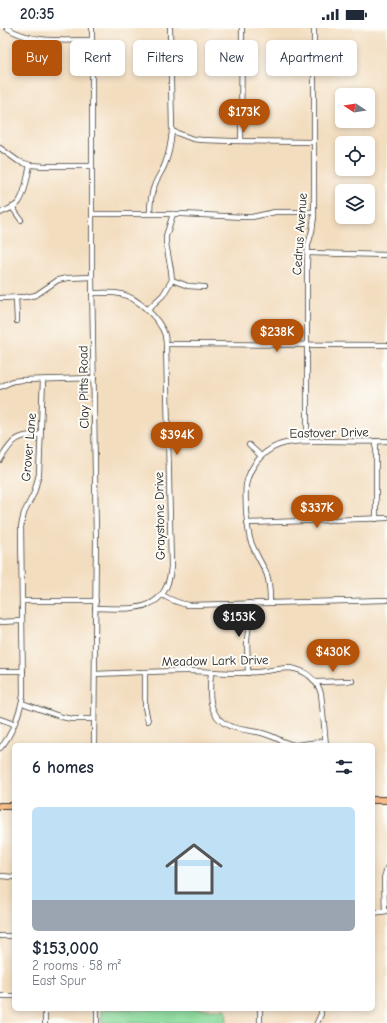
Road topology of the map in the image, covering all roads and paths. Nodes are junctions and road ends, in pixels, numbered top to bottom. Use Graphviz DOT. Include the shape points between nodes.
graph roads {
  1 [pos="7,28"];
  2 [pos="92,28"];
  3 [pos="170,28"];
  4 [pos="242,28"];
  5 [pos="314,28"];
  6 [pos="28,37"];
  7 [pos="27,40"];
  8 [pos="70,40"];
  9 [pos="92,40"];
  10 [pos="92,76"];
  11 [pos="172,131"];
  12 [pos="241,141"];
  13 [pos="314,142"];
  14 [pos="0,148"];
  15 [pos="30,165"];
  16 [pos="92,166"];
  17 [pos="12,207"];
  18 [pos="313,212"];
  19 [pos="0,213"];
  20 [pos="93,214"];
  21 [pos="150,214"];
  22 [pos="173,214"];
  23 [pos="21,220"];
  24 [pos="307,253"];
  25 [pos="387,255"];
  26 [pos="92,277"];
  27 [pos="172,280"];
  28 [pos="204,287"];
  29 [pos="93,293"];
  30 [pos="0,298"];
  31 [pos="16,298"];
  32 [pos="147,310"];
  33 [pos="17,321"];
  34 [pos="166,344"];
  35 [pos="307,345"];
  36 [pos="387,345"];
  37 [pos="94,378"];
  38 [pos="43,380"];
  39 [pos="0,387"];
  40 [pos="40,435"];
  41 [pos="306,441"];
  42 [pos="376,441"];
  43 [pos="387,441"];
  44 [pos="249,445"];
  45 [pos="261,456"];
  46 [pos="0,460"];
  47 [pos="387,518"];
  48 [pos="376,519"];
  49 [pos="247,523"];
  50 [pos="162,595"];
  51 [pos="387,600"];
  52 [pos="22,601"];
  53 [pos="96,601"];
  54 [pos="270,602"];
  55 [pos="249,603"];
  56 [pos="96,608"];
  57 [pos="22,621"];
  58 [pos="0,622"];
  59 [pos="0,671"];
  60 [pos="23,671"];
  61 [pos="145,672"];
  62 [pos="211,672"];
  63 [pos="248,673"];
  64 [pos="95,674"];
  65 [pos="352,681"];
  66 [pos="315,682"];
  67 [pos="22,703"];
  68 [pos="0,719"];
  69 [pos="94,719"];
  70 [pos="148,721"];
  71 [pos="14,724"];
  72 [pos="94,743"];
  73 [pos="286,743"];
  74 [pos="326,743"];
  75 [pos="0,748"];
  76 [pos="375,800"];
  77 [pos="387,800"];
  78 [pos="0,806"];
  79 [pos="12,806"];
  80 [pos="387,868"];
  81 [pos="0,876"];
  82 [pos="12,877"];
  83 [pos="386,911"];
  84 [pos="375,913"];
  85 [pos="0,936"];
  86 [pos="12,936"];
  87 [pos="0,996"];
  88 [pos="12,996"];
  89 [pos="45,1011"];
  90 [pos="97,1011"];
  91 [pos="260,1011"];
  92 [pos="321,1011"];
  93 [pos="45,1023"];
  94 [pos="97,1023"];
  95 [pos="260,1023"];
  96 [pos="317,1023"];
  1 -- 6 [label="street"];
  2 -- 9 [label="street, Clay Pitts Road"];
  3 -- 11 [label="street"];
  4 -- 12 [label="street"];
  5 -- 13 [label="street, Cedrus Avenue"];
  6 -- 7 [label="street"];
  6 -- 8 [label="street"];
  10 -- 16 [label="street, Clay Pitts Road"];
  11 -- 12 [label="street" via="193,139"];
  11 -- 21 [label="street" via="167,160 152,191"];
  12 -- 13 [label="street"];
  13 -- 18 [label="street, Cedrus Avenue"];
  14 -- 15 [label="street" via="18,161"];
  15 -- 16 [label="street"];
  15 -- 17 [label="street" via="24,192 19,202"];
  16 -- 20 [label="street, Clay Pitts Road"];
  17 -- 19 [label="street"];
  17 -- 23 [label="street"];
  18 -- 22 [label="street" via="275,212 244,218"];
  18 -- 24 [label="street, Cedrus Avenue"];
  20 -- 21 [label="street"];
  20 -- 26 [label="street, Clay Pitts Road"];
  21 -- 22 [label="street"];
  22 -- 27 [label="street" via="166,236"];
  24 -- 25 [label="street"];
  24 -- 35 [label="street, Cedrus Avenue"];
  26 -- 29 [label="street, Clay Pitts Road"];
  26 -- 31 [label="street" via="58,280 36,295"];
  27 -- 28 [label="street" via="188,286"];
  27 -- 32 [label="street" via="163,295"];
  29 -- 32 [label="street, Graystone Drive" via="122,294"];
  29 -- 37 [label="street, Clay Pitts Road"];
  30 -- 31 [label="street"];
  31 -- 33 [label="street"];
  32 -- 34 [label="street, Graystone Drive" via="160,325"];
  34 -- 35 [label="street"];
  34 -- 50 [label="street, Graystone Drive" via="171,566 170,581"];
  35 -- 36 [label="street"];
  35 -- 41 [label="street, Cedrus Avenue"];
  37 -- 38 [label="street"];
  37 -- 53 [label="street, Clay Pitts Road"];
  38 -- 39 [label="street" via="13,381"];
  38 -- 40 [label="street, Grover Lane"];
  40 -- 46 [label="street" via="22,436 11,444"];
  40 -- 52 [label="street, Grover Lane" via="39,474 21,527"];
  41 -- 42 [label="street, Eastover Drive"];
  41 -- 45 [label="street, Eastover Drive" via="276,446"];
  42 -- 43 [label="street, Eastover Drive"];
  42 -- 48 [label="street"];
  44 -- 45 [label="street"];
  45 -- 49 [label="street, Eastover Drive" via="246,484"];
  47 -- 48 [label="street"];
  48 -- 49 [label="street"];
  49 -- 54 [label="street, Eastover Drive" via="254,551 267,576"];
  50 -- 55 [label="street" via="188,605"];
  50 -- 56 [label="street" via="143,607"];
  51 -- 54 [label="street"];
  52 -- 53 [label="street"];
  52 -- 57 [label="street, Grover Lane"];
  53 -- 56 [label="street, Clay Pitts Road"];
  54 -- 55 [label="street"];
  55 -- 63 [label="street"];
  56 -- 64 [label="street, Clay Pitts Road"];
  57 -- 58 [label="street"];
  57 -- 60 [label="street, Grover Lane"];
  59 -- 60 [label="street"];
  60 -- 67 [label="street, Grover Lane"];
  61 -- 62 [label="street, Meadow Lark Drive"];
  61 -- 64 [label="street, Meadow Lark Drive"];
  61 -- 70 [label="street" via="145,708"];
  62 -- 63 [label="street, Meadow Lark Drive"];
  62 -- 73 [label="street" via="210,695 214,714 225,724 270,735"];
  63 -- 66 [label="street, Meadow Lark Drive" via="290,668 307,674"];
  64 -- 69 [label="street, Clay Pitts Road"];
  65 -- 66 [label="street"];
  66 -- 74 [label="street" via="321,694"];
  67 -- 69 [label="street" via="62,717"];
  67 -- 71 [label="street, Grover Lane"];
  68 -- 71 [label="street"];
  69 -- 72 [label="street, Clay Pitts Road"];
  71 -- 75 [label="street, Grover Lane"];
  76 -- 77 [label="main road"];
  78 -- 79 [label="main road"];
  80 -- 83 [label="street" via="384,878"];
  81 -- 82 [label="street"];
  83 -- 84 [label="street"];
  85 -- 86 [label="street"];
  87 -- 88 [label="street"];
  89 -- 93 [label="street"];
  90 -- 94 [label="street"];
  91 -- 95 [label="street"];
  92 -- 96 [label="street"];
}
